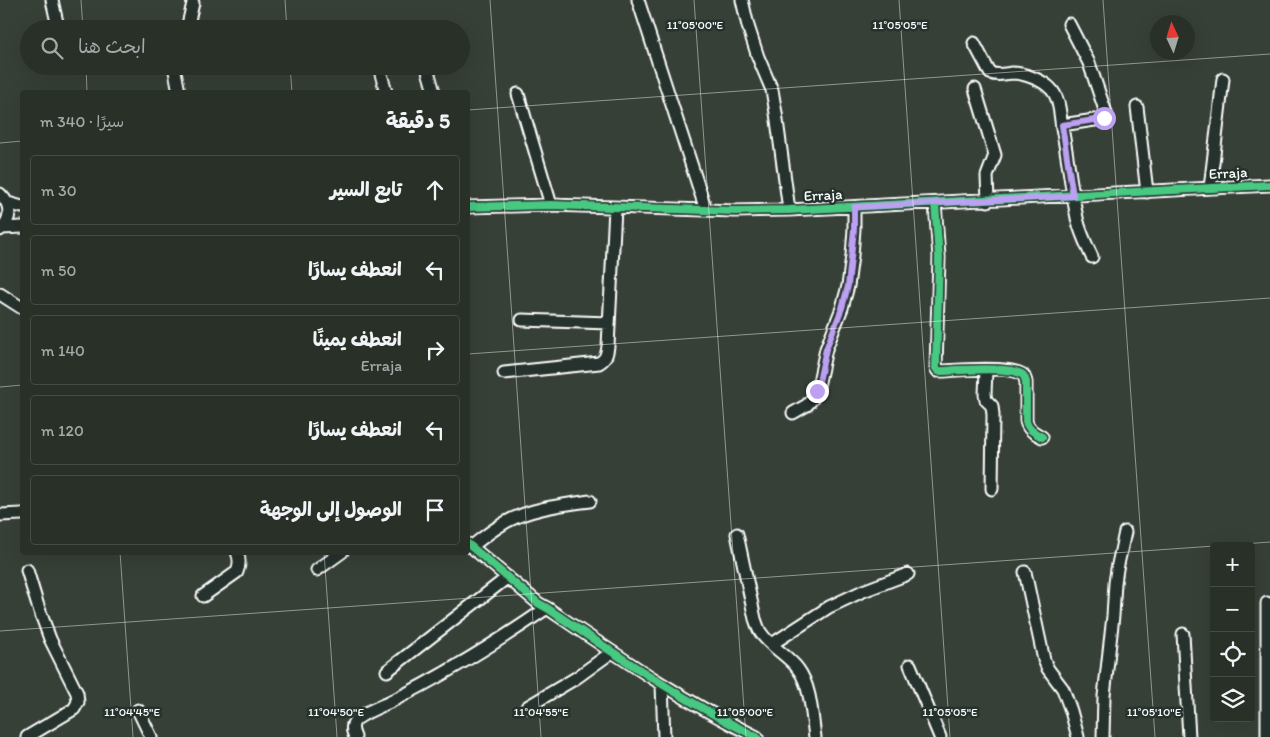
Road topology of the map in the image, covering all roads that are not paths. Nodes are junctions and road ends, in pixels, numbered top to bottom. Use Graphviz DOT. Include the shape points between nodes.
graph roads {
  1 [pos="52,0"];
  2 [pos="638,0"];
  3 [pos="742,0"];
  4 [pos="193,3"];
  5 [pos="56,20"];
  6 [pos="189,20"];
  7 [pos="1070,24"];
  8 [pos="974,43"];
  9 [pos="176,75"];
  10 [pos="381,75"];
  11 [pos="429,75"];
  12 [pos="1223,79"];
  13 [pos="976,89"];
  14 [pos="179,90"];
  15 [pos="385,90"];
  16 [pos="433,90"];
  17 [pos="518,94"];
  18 [pos="1137,107"];
  19 [pos="1062,125"];
  20 [pos="1270,185"];
  21 [pos="1210,188"];
  22 [pos="1146,192"];
  23 [pos="1073,196"];
  24 [pos="4,199"];
  25 [pos="988,200"];
  26 [pos="935,203"];
  27 [pos="551,206"];
  28 [pos="20,207"];
  29 [pos="470,207"];
  30 [pos="854,207"];
  31 [pos="615,208"];
  32 [pos="706,210"];
  33 [pos="789,210"];
  34 [pos="20,227"];
  35 [pos="1,229"];
  36 [pos="1092,257"];
  37 [pos="0,294"];
  38 [pos="20,307"];
  39 [pos="522,320"];
  40 [pos="609,323"];
  41 [pos="986,370"];
  42 [pos="504,373"];
  43 [pos="793,413"];
  44 [pos="1042,437"];
  45 [pos="992,489"];
  46 [pos="590,501"];
  47 [pos="20,514"];
  48 [pos="0,515"];
  49 [pos="1125,532"];
  50 [pos="737,534"];
  51 [pos="470,545"];
  52 [pos="470,547"];
  53 [pos="237,555"];
  54 [pos="338,555"];
  55 [pos="27,570"];
  56 [pos="317,570"];
  57 [pos="1025,572"];
  58 [pos="908,574"];
  59 [pos="508,577"];
  60 [pos="203,596"];
  61 [pos="1267,603"];
  62 [pos="547,608"];
  63 [pos="1183,634"];
  64 [pos="772,644"];
  65 [pos="612,652"];
  66 [pos="910,665"];
  67 [pos="387,671"];
  68 [pos="662,685"];
  69 [pos="527,707"];
  70 [pos="138,710"];
  71 [pos="27,737"];
  72 [pos="151,737"];
  73 [pos="355,737"];
  74 [pos="664,737"];
  75 [pos="757,737"];
  76 [pos="815,737"];
  77 [pos="940,737"];
  78 [pos="1078,737"];
  79 [pos="1103,737"];
  80 [pos="1189,737"];
  81 [pos="1267,737"];
  1 -- 5 [label="street"];
  2 -- 32 [label="street"];
  3 -- 33 [label="street" via="758,57 772,90"];
  4 -- 6 [label="street"];
  7 -- 19 [label="street" via="1089,63 1106,113 1101,119"];
  8 -- 19 [label="street" via="990,73 1028,75 1050,88 1055,95"];
  9 -- 14 [label="street"];
  10 -- 15 [label="street"];
  11 -- 16 [label="street"];
  12 -- 21 [label="street"];
  13 -- 25 [label="street" via="995,155 988,176"];
  17 -- 27 [label="street"];
  18 -- 22 [label="street"];
  19 -- 23 [label="street"];
  20 -- 21 [label="street, Erraja"];
  21 -- 22 [label="street, Erraja"];
  22 -- 23 [label="street, Erraja"];
  23 -- 25 [label="street, Erraja"];
  23 -- 36 [label="street" via="1080,228"];
  24 -- 28 [label="street"];
  24 -- 35 [label="street" via="10,212"];
  25 -- 26 [label="street, Erraja"];
  26 -- 30 [label="street, Erraja"];
  26 -- 41 [label="street" via="939,257 936,368 938,371"];
  27 -- 29 [label="street, Erraja"];
  27 -- 31 [label="street, Erraja"];
  30 -- 33 [label="street, Erraja"];
  30 -- 43 [label="street" via="852,256 842,308 826,349 817,391 807,405"];
  31 -- 32 [label="street, Erraja"];
  31 -- 40 [label="street"];
  32 -- 33 [label="street, Erraja"];
  34 -- 35 [label="street"];
  37 -- 38 [label="street"];
  39 -- 40 [label="street"];
  40 -- 42 [label="street" via="607,355 599,363"];
  41 -- 44 [label="street" via="1010,371 1024,376 1027,426"];
  41 -- 45 [label="street" via="985,394 993,415"];
  46 -- 51 [label="street" via="523,514"];
  47 -- 48 [label="street"];
  49 -- 79 [label="street" via="1115,583"];
  50 -- 64 [label="street" via="759,631"];
  52 -- 59 [label="street"];
  53 -- 60 [label="street" via="240,567 237,572"];
  54 -- 56 [label="street"];
  55 -- 71 [label="street" via="50,639 77,693 78,702 74,709"];
  57 -- 78 [label="street" via="1044,660 1063,689"];
  58 -- 64 [label="street" via="829,606"];
  59 -- 62 [label="street"];
  59 -- 67 [label="street"];
  61 -- 81 [label="street"];
  62 -- 65 [label="street"];
  62 -- 73 [label="street" via="431,680 360,717 352,727"];
  63 -- 80 [label="street"];
  64 -- 76 [label="street" via="798,669 805,683"];
  65 -- 68 [label="street"];
  65 -- 69 [label="street"];
  66 -- 77 [label="street"];
  68 -- 74 [label="street"];
  68 -- 75 [label="street"];
  70 -- 72 [label="street"];
}
